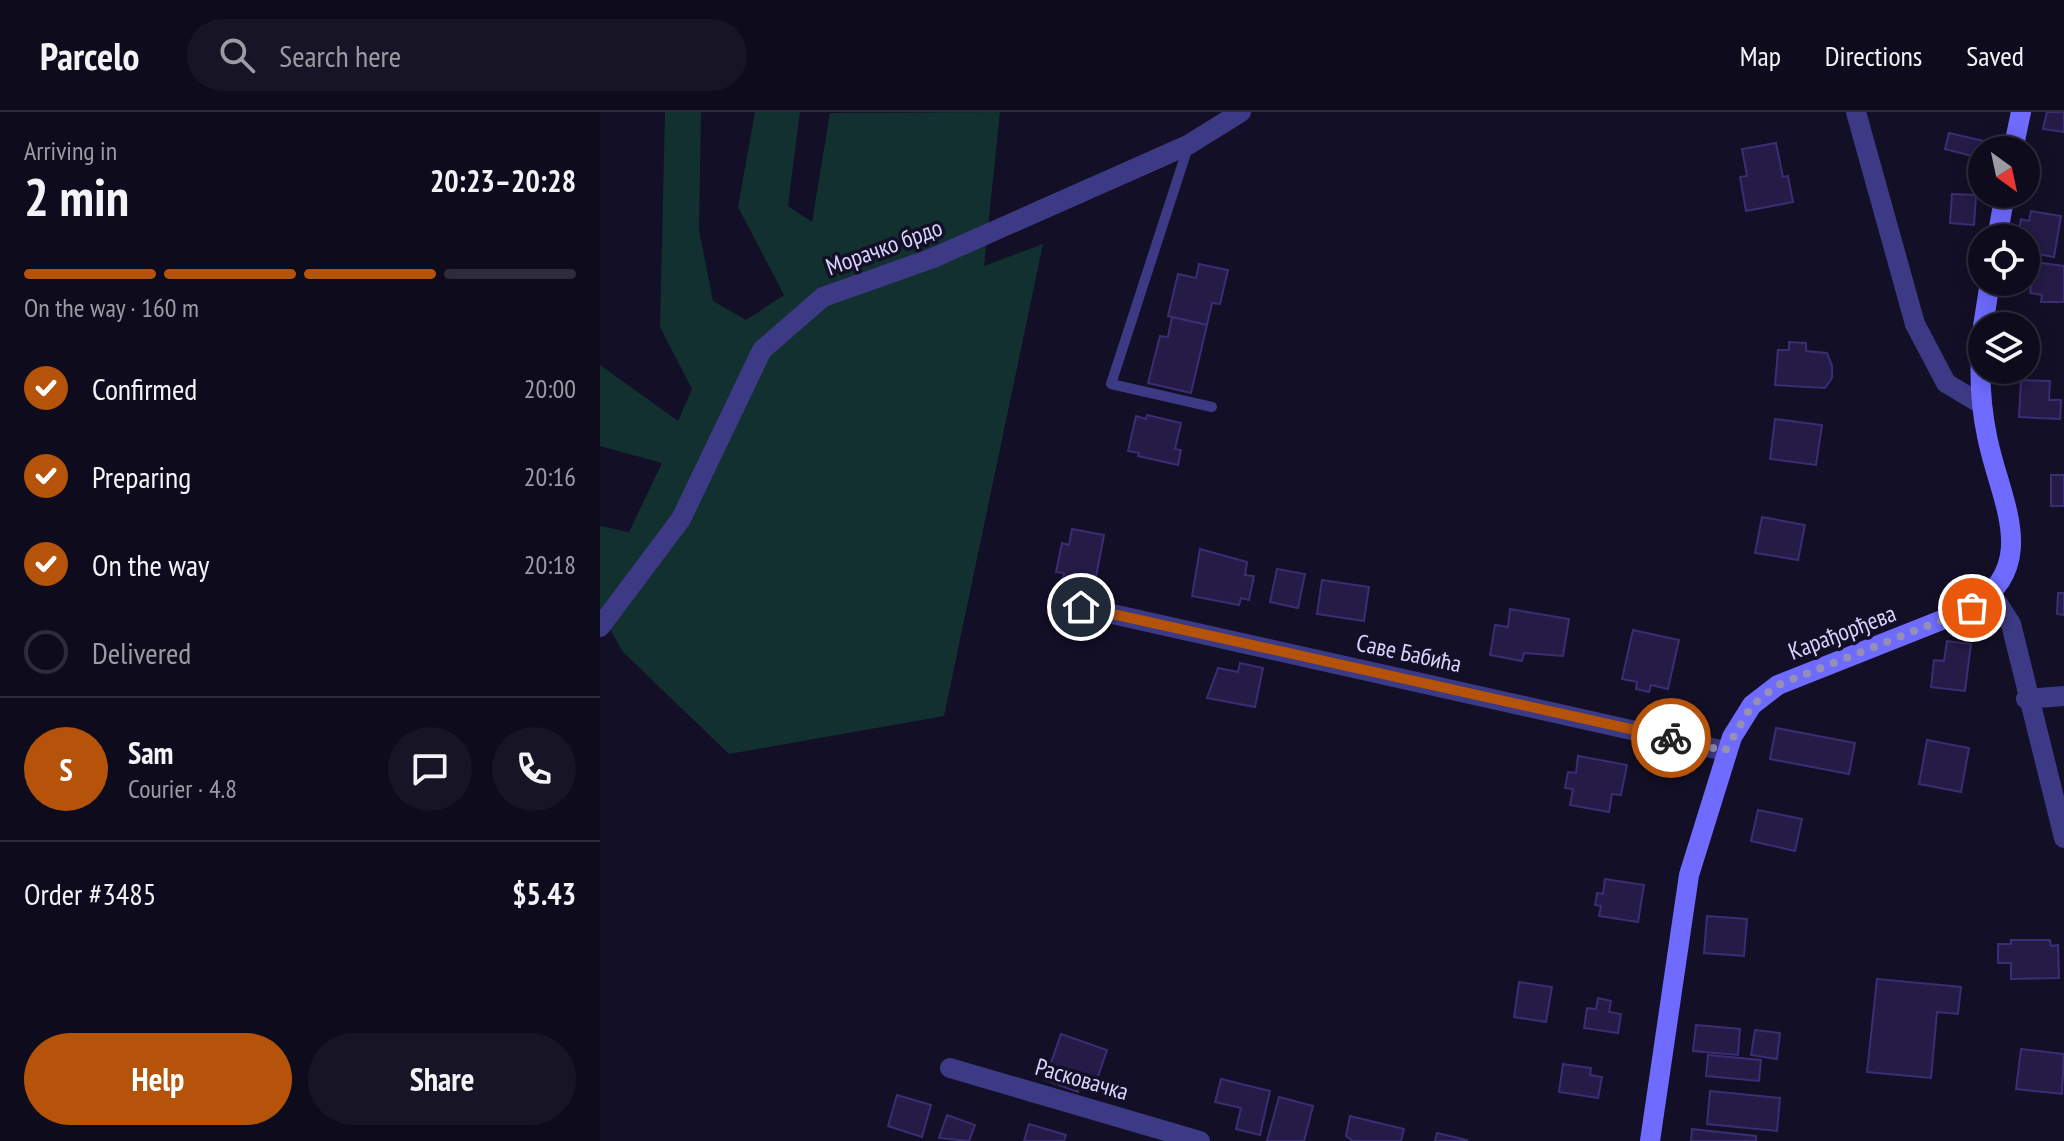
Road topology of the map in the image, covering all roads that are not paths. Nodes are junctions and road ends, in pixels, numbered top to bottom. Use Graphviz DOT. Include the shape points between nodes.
graph roads {
  1 [pos="1856,112"];
  2 [pos="2021,112"];
  3 [pos="1230,115"];
  4 [pos="2016,136"];
  5 [pos="1188,145"];
  6 [pos="1981,384"];
  7 [pos="1981,404"];
  8 [pos="1212,407"];
  9 [pos="1992,594"];
  10 [pos="1081,607"];
  11 [pos="600,627"];
  12 [pos="2064,696"];
  13 [pos="2026,699"];
  14 [pos="1725,751"];
  15 [pos="2064,838"];
  16 [pos="950,1068"];
  17 [pos="1200,1141"];
  18 [pos="1650,1141"];
  1 -- 7 [label="street" via="1915,324 1946,383"];
  2 -- 4 [label="street"];
  3 -- 5 [label="street, Морачко брдо"];
  5 -- 8 [label="lane" via="1111,384"];
  5 -- 11 [label="street, Морачко брдо" via="933,258 823,297 762,350 681,519"];
  6 -- 7 [label="street"];
  7 -- 9 [label="street" via="2011,531 2008,568"];
  9 -- 13 [label="street" via="2011,624"];
  9 -- 14 [label="street, Карађорђева" via="1972,608 1778,685 1752,705"];
  10 -- 14 [label="street, Саве Бабића"];
  12 -- 13 [label="street"];
  13 -- 15 [label="street"];
  14 -- 18 [label="street, Карађорђева" via="1689,875"];
  16 -- 17 [label="street, Расковачка"];
}
